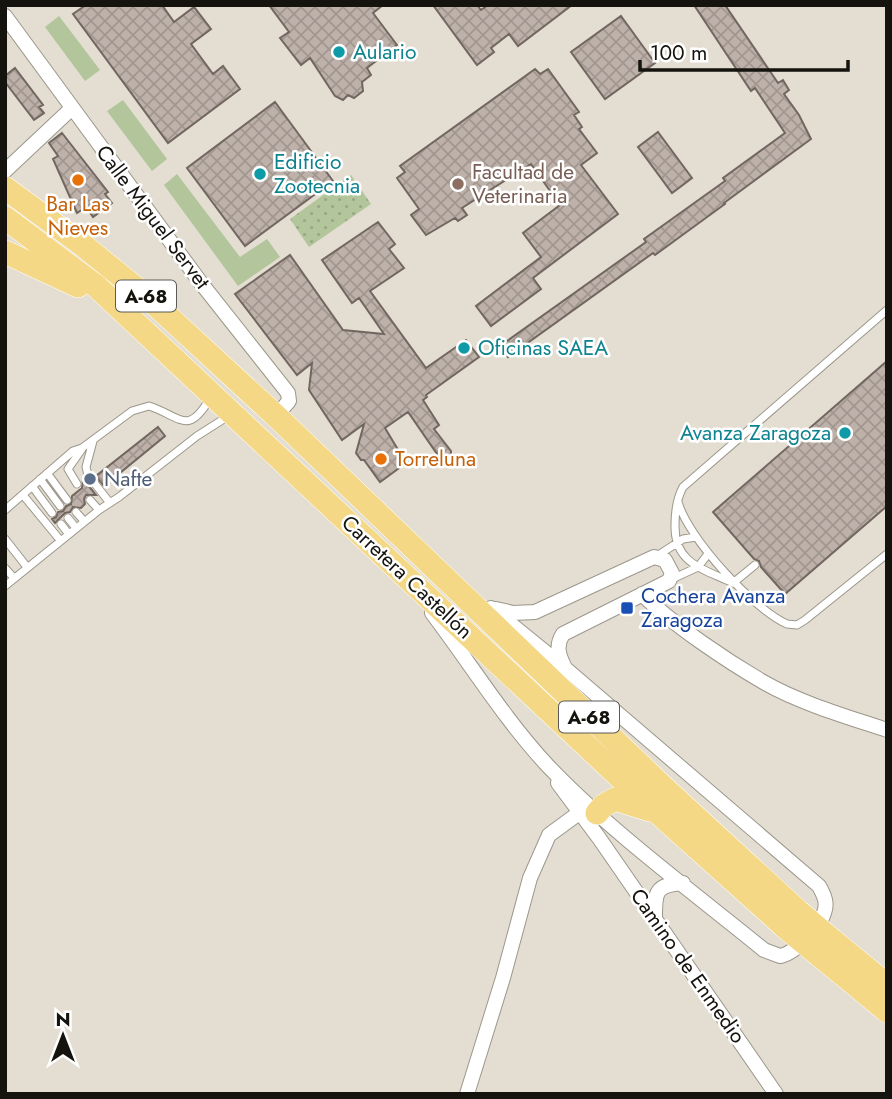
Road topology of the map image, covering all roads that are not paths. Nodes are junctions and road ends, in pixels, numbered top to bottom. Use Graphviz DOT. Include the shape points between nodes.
graph roads {
  1 [pos="5,16"];
  2 [pos="72,108"];
  3 [pos="5,171"];
  4 [pos="5,188"];
  5 [pos="5,218"];
  6 [pos="5,252"];
  7 [pos="120,310"];
  8 [pos="887,310"];
  9 [pos="212,394"];
  10 [pos="232,414"];
  11 [pos="276,416"];
  12 [pos="93,440"];
  13 [pos="82,448"];
  14 [pos="47,472"];
  15 [pos="40,479"];
  16 [pos="77,484"];
  17 [pos="32,486"];
  18 [pos="23,495"];
  19 [pos="67,500"];
  20 [pos="90,500"];
  21 [pos="678,502"];
  22 [pos="110,503"];
  23 [pos="60,506"];
  24 [pos="5,510"];
  25 [pos="99,510"];
  26 [pos="76,512"];
  27 [pos="52,513"];
  28 [pos="68,518"];
  29 [pos="381,519"];
  30 [pos="83,522"];
  31 [pos="61,524"];
  32 [pos="76,528"];
  33 [pos="68,533"];
  34 [pos="696,537"];
  35 [pos="5,539"];
  36 [pos="60,540"];
  37 [pos="677,543"];
  38 [pos="708,554"];
  39 [pos="887,554"];
  40 [pos="654,557"];
  41 [pos="755,565"];
  42 [pos="27,567"];
  43 [pos="698,567"];
  44 [pos="5,568"];
  45 [pos="404,575"];
  46 [pos="14,578"];
  47 [pos="668,581"];
  48 [pos="733,583"];
  49 [pos="6,585"];
  50 [pos="642,594"];
  51 [pos="491,608"];
  52 [pos="566,669"];
  53 [pos="887,730"];
  54 [pos="657,811"];
  55 [pos="588,813"];
  56 [pos="683,883"];
  57 [pos="655,919"];
  58 [pos="792,919"];
  59 [pos="825,948"];
  60 [pos="887,985"];
  61 [pos="887,1011"];
  62 [pos="467,1094"];
  63 [pos="776,1094"];
  1 -- 2 [label="street, Calle Miguel Servet"];
  2 -- 3 [label="street"];
  2 -- 11 [label="street, Calle Miguel Servet" via="289,398"];
  4 -- 11 [label="highway, Carretera Castellón / A-68" via="148,298"];
  5 -- 7 [label="highway, Carretera Castellón / A-68" via="96,286"];
  6 -- 7 [label="highway"];
  7 -- 9 [label="highway, Carretera Castellón / A-68"];
  8 -- 21 [label="lane" via="688,481"];
  9 -- 10 [label="highway, Carretera Castellón / A-68"];
  9 -- 12 [label="lane" via="193,419 175,419 145,406"];
  10 -- 22 [label="lane"];
  10 -- 45 [label="highway, Carretera Castellón / A-68"];
  11 -- 29 [label="highway, Carretera Castellón / A-68"];
  12 -- 13 [label="lane"];
  12 -- 22 [label="lane" via="86,470"];
  13 -- 14 [label="lane"];
  13 -- 16 [label="lane" via="68,469"];
  14 -- 15 [label="lane"];
  14 -- 19 [label="lane"];
  15 -- 17 [label="lane"];
  15 -- 23 [label="lane"];
  17 -- 18 [label="lane"];
  17 -- 27 [label="lane"];
  18 -- 24 [label="lane"];
  18 -- 36 [label="lane"];
  20 -- 25 [label="lane"];
  21 -- 34 [label="lane"];
  21 -- 37 [label="lane"];
  22 -- 25 [label="lane"];
  25 -- 30 [label="lane"];
  26 -- 30 [label="lane"];
  28 -- 32 [label="lane"];
  29 -- 51 [label="street, Carretera Castellón"];
  29 -- 58 [label="highway, Carretera Castellón / A-68" via="661,785"];
  30 -- 32 [label="lane"];
  31 -- 33 [label="lane"];
  32 -- 33 [label="lane"];
  33 -- 36 [label="lane"];
  34 -- 37 [label="lane"];
  34 -- 38 [label="lane"];
  35 -- 42 [label="lane"];
  36 -- 42 [label="lane"];
  37 -- 40 [label="lane"];
  37 -- 43 [label="lane" via="683,556"];
  38 -- 43 [label="lane"];
  38 -- 48 [label="lane"];
  39 -- 48 [label="lane" via="797,625 782,622"];
  40 -- 47 [label="street" via="662,558 670,568"];
  40 -- 51 [label="street" via="535,612"];
  41 -- 48 [label="lane"];
  42 -- 46 [label="lane"];
  43 -- 47 [label="lane"];
  43 -- 48 [label="lane"];
  44 -- 46 [label="lane"];
  45 -- 54 [label="highway, Carretera Castellón / A-68"];
  45 -- 55 [label="street" via="514,724"];
  46 -- 49 [label="lane"];
  47 -- 50 [label="street"];
  50 -- 52 [label="street" via="563,634 558,649"];
  50 -- 53 [label="street" via="659,611 766,684"];
  51 -- 52 [label="street, Carretera Castellón"];
  52 -- 56 [label="street, Carretera Castellón" via="819,886 825,895 825,913 796,948 779,956 764,950"];
  54 -- 55 [label="highway" via="615,799"];
  54 -- 58 [label="highway, Carretera Castellón / A-68"];
  55 -- 56 [label="street, Carretera Castellón"];
  55 -- 57 [label="street, Camino de Enmedio" via="599,838"];
  55 -- 62 [label="street" via="548,835 530,878"];
  56 -- 57 [label="street" via="660,888 655,897"];
  57 -- 63 [label="street, Camino de Enmedio"];
  58 -- 59 [label="highway, Carretera Castellón / A-68, bridge"];
  59 -- 60 [label="highway, Carretera Castellón / A-68"];
  59 -- 61 [label="highway, Carretera Castellón / A-68"];
}
